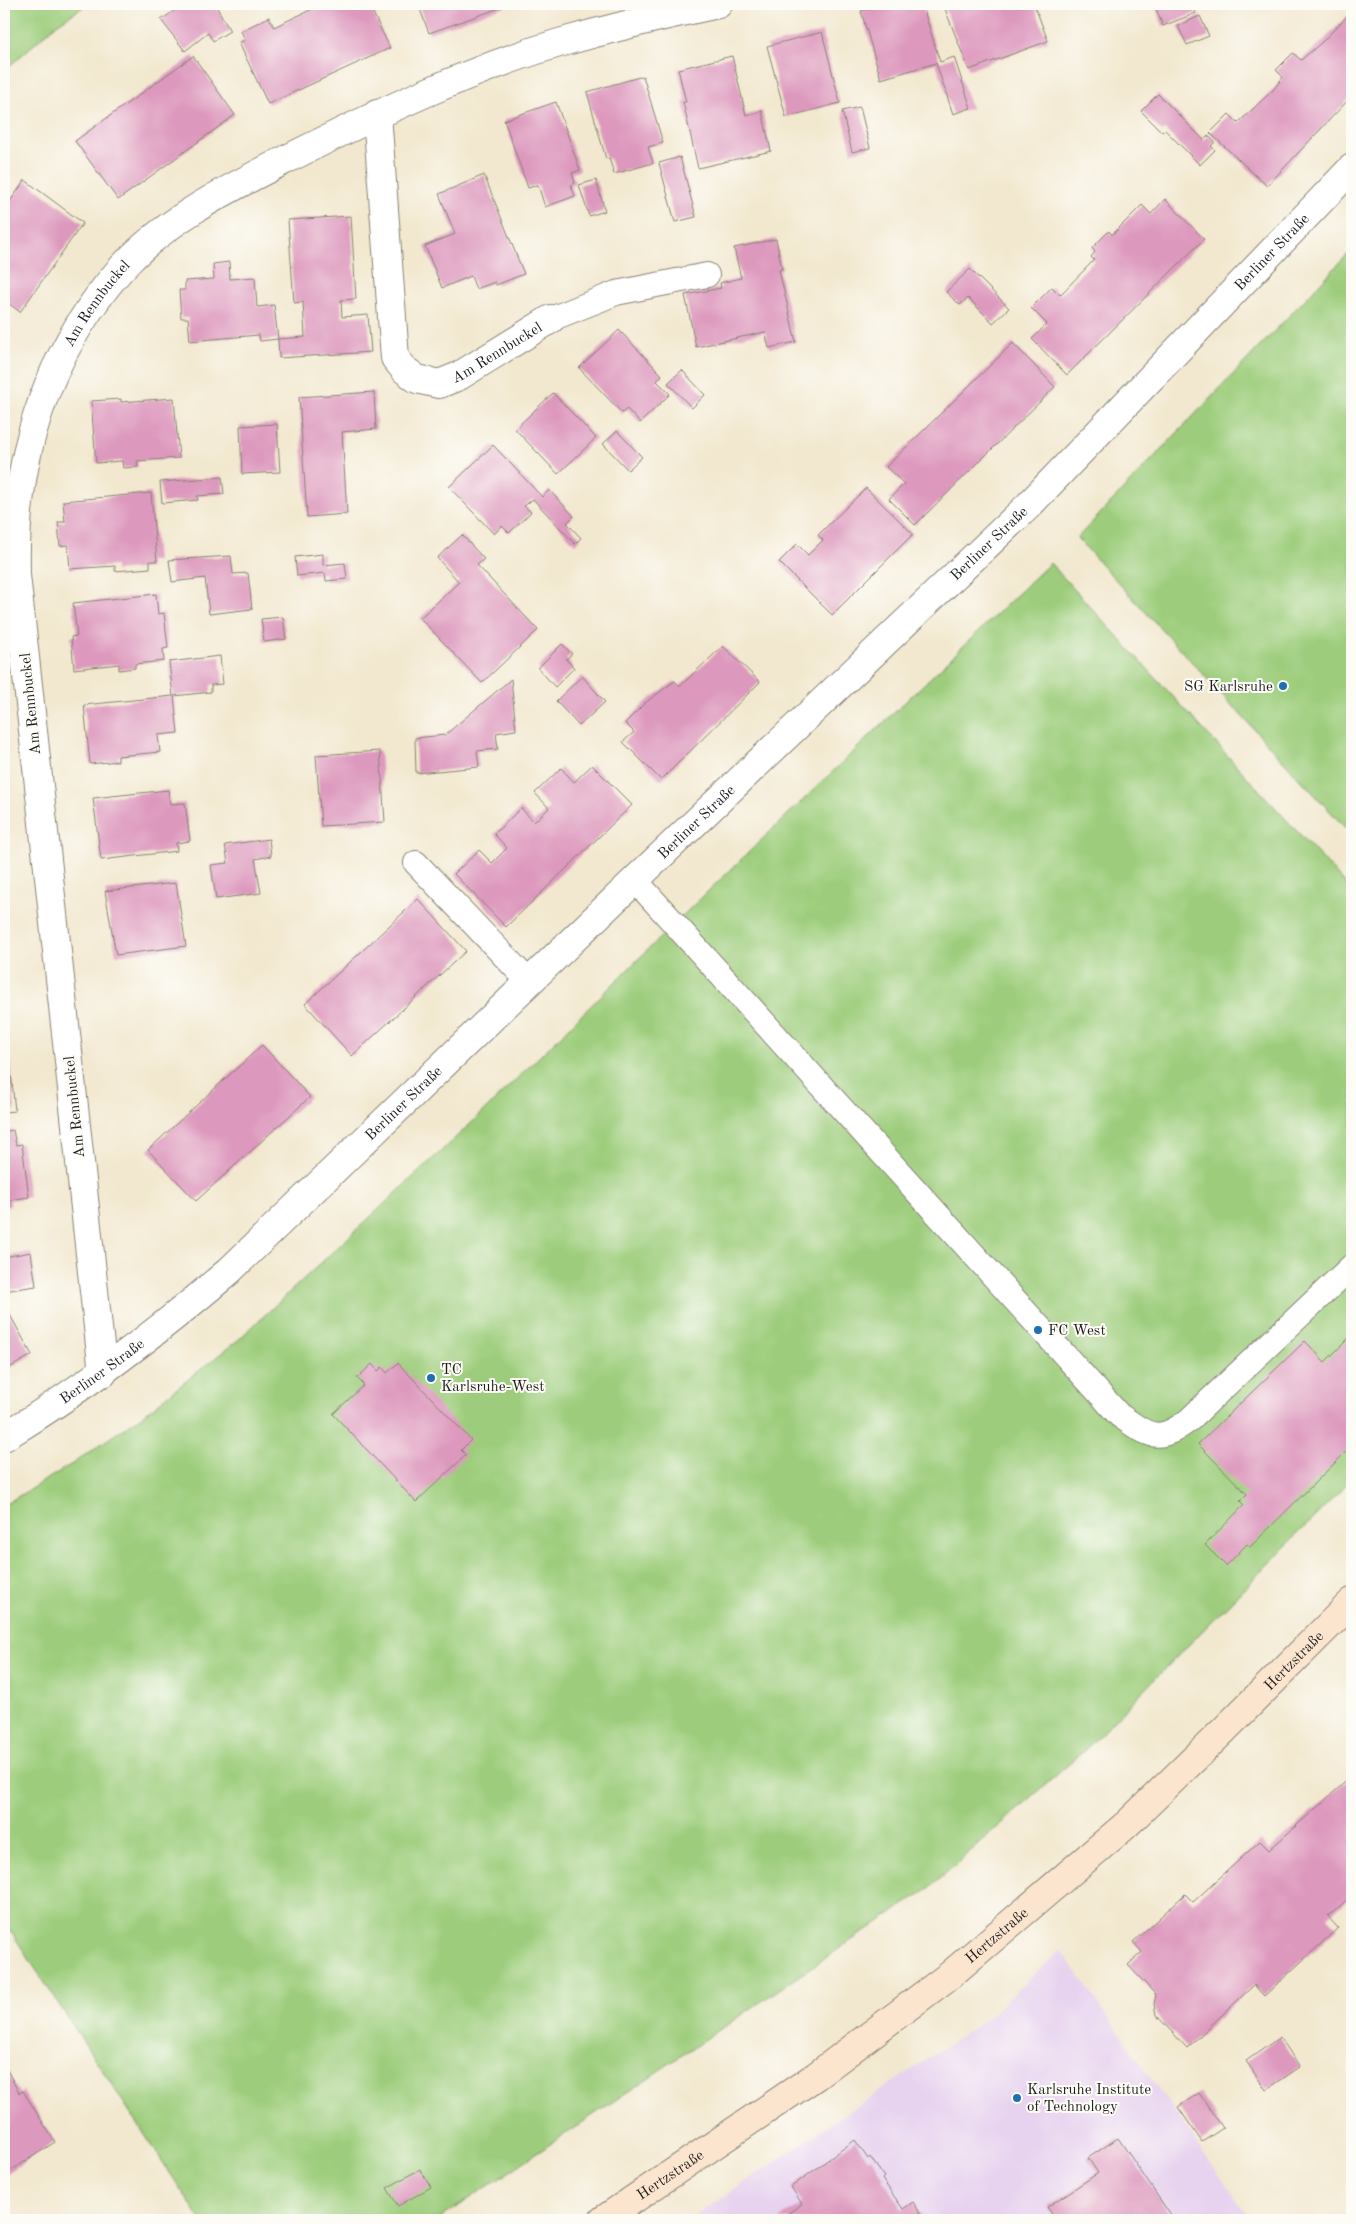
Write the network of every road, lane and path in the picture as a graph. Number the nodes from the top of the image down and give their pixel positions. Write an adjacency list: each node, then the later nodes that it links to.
1 (718, 4): 2 (street, Am Rennbuckel)
2 (377, 114): 5 (street, Am Rennbuckel); 10 (street, Am Rennbuckel)
3 (1352, 168): 7 (street, Berliner Straße)
4 (707, 275): 5 (lane)
5 (552, 319)
6 (416, 863): 8 (lane)
7 (635, 880): 8 (street, Berliner Straße); 9 (lane)
8 (530, 983): 10 (street, Berliner Straße)
9 (1352, 1266)
10 (103, 1373): 11 (street, Berliner Straße)
11 (4, 1437)
12 (1352, 1602): 13 (main road, Hertzstraße)
13 (603, 2220)

